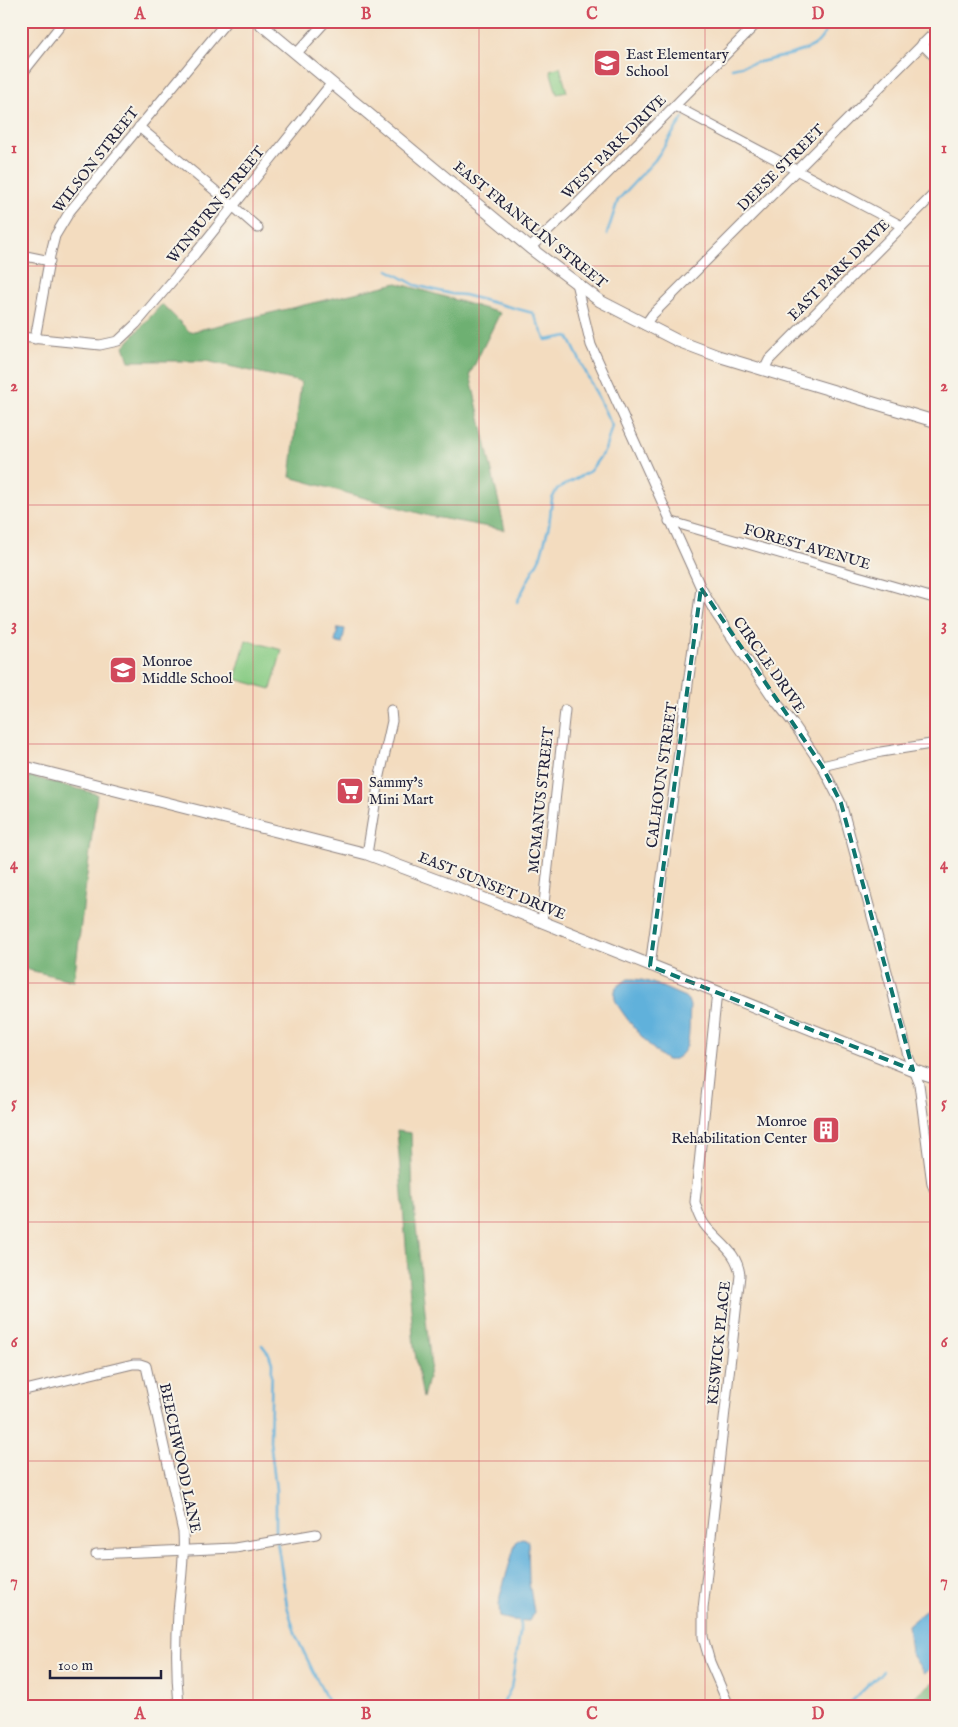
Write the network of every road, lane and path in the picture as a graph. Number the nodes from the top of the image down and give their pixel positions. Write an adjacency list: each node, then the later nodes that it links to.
1 (64, 21): 10 (street)
2 (227, 21): 13 (street, WILSON STREET)
3 (257, 21): 8 (street, EAST FRANKLIN STREET)
4 (326, 21): 8 (street)
5 (759, 21): 12 (street, WEST PARK DRIVE)
6 (937, 30): 7 (street, DEESE STREET)
7 (922, 44): 9 (street); 14 (street, DEESE STREET)
8 (296, 54): 11 (street, EAST FRANKLIN STREET)
9 (937, 59)
10 (21, 75)
11 (331, 84): 16 (street, WINBURN STREET); 19 (street, EAST FRANKLIN STREET)
12 (675, 106): 14 (street); 19 (street, WEST PARK DRIVE)
13 (139, 127): 16 (street); 21 (street, WILSON STREET)
14 (795, 171): 17 (street); 23 (street, DEESE STREET)
15 (937, 191): 17 (street, EAST PARK DRIVE)
16 (233, 206): 18 (street); 25 (street, WINBURN STREET)
17 (902, 226): 26 (street, EAST PARK DRIVE)
18 (258, 228)
19 (530, 248): 22 (street, EAST FRANKLIN STREET)
20 (21, 255): 21 (street)
21 (50, 261): 25 (street, WILSON STREET)
22 (576, 283): 23 (street, EAST FRANKLIN STREET); 28 (street, CIRCLE DRIVE)
23 (645, 325): 26 (street, EAST FRANKLIN STREET)
24 (21, 337): 25 (street)
25 (35, 339)
26 (764, 370): 27 (street, EAST FRANKLIN STREET)
27 (937, 422)
28 (669, 521): 29 (street, CIRCLE DRIVE); 30 (street, FOREST AVENUE)
29 (701, 588): 35 (street, CIRCLE DRIVE); 38 (street, CALHOUN STREET)
30 (937, 599)
31 (392, 710): 36 (street)
32 (565, 710): 37 (street, MCMANUS STREET)
33 (937, 743): 35 (street)
34 (21, 766): 36 (street, EAST SUNSET DRIVE)
35 (822, 766): 40 (street, CIRCLE DRIVE)
36 (367, 854): 37 (street, EAST SUNSET DRIVE)
37 (542, 922): 38 (street, EAST SUNSET DRIVE)
38 (650, 966): 39 (street, EAST SUNSET DRIVE)
39 (717, 992): 40 (street, EAST SUNSET DRIVE); 48 (street, KESWICK PLACE)
40 (913, 1070): 41 (street, EAST SUNSET DRIVE); 42 (street, CIRCLE DRIVE)
41 (937, 1078)
42 (937, 1196)
43 (21, 1391): 45 (street, BEECHWOOD LANE)
44 (316, 1534): 45 (street)
45 (185, 1550): 46 (street); 47 (street, BEECHWOOD LANE)
46 (96, 1554)
47 (179, 1706)
48 (729, 1706)

